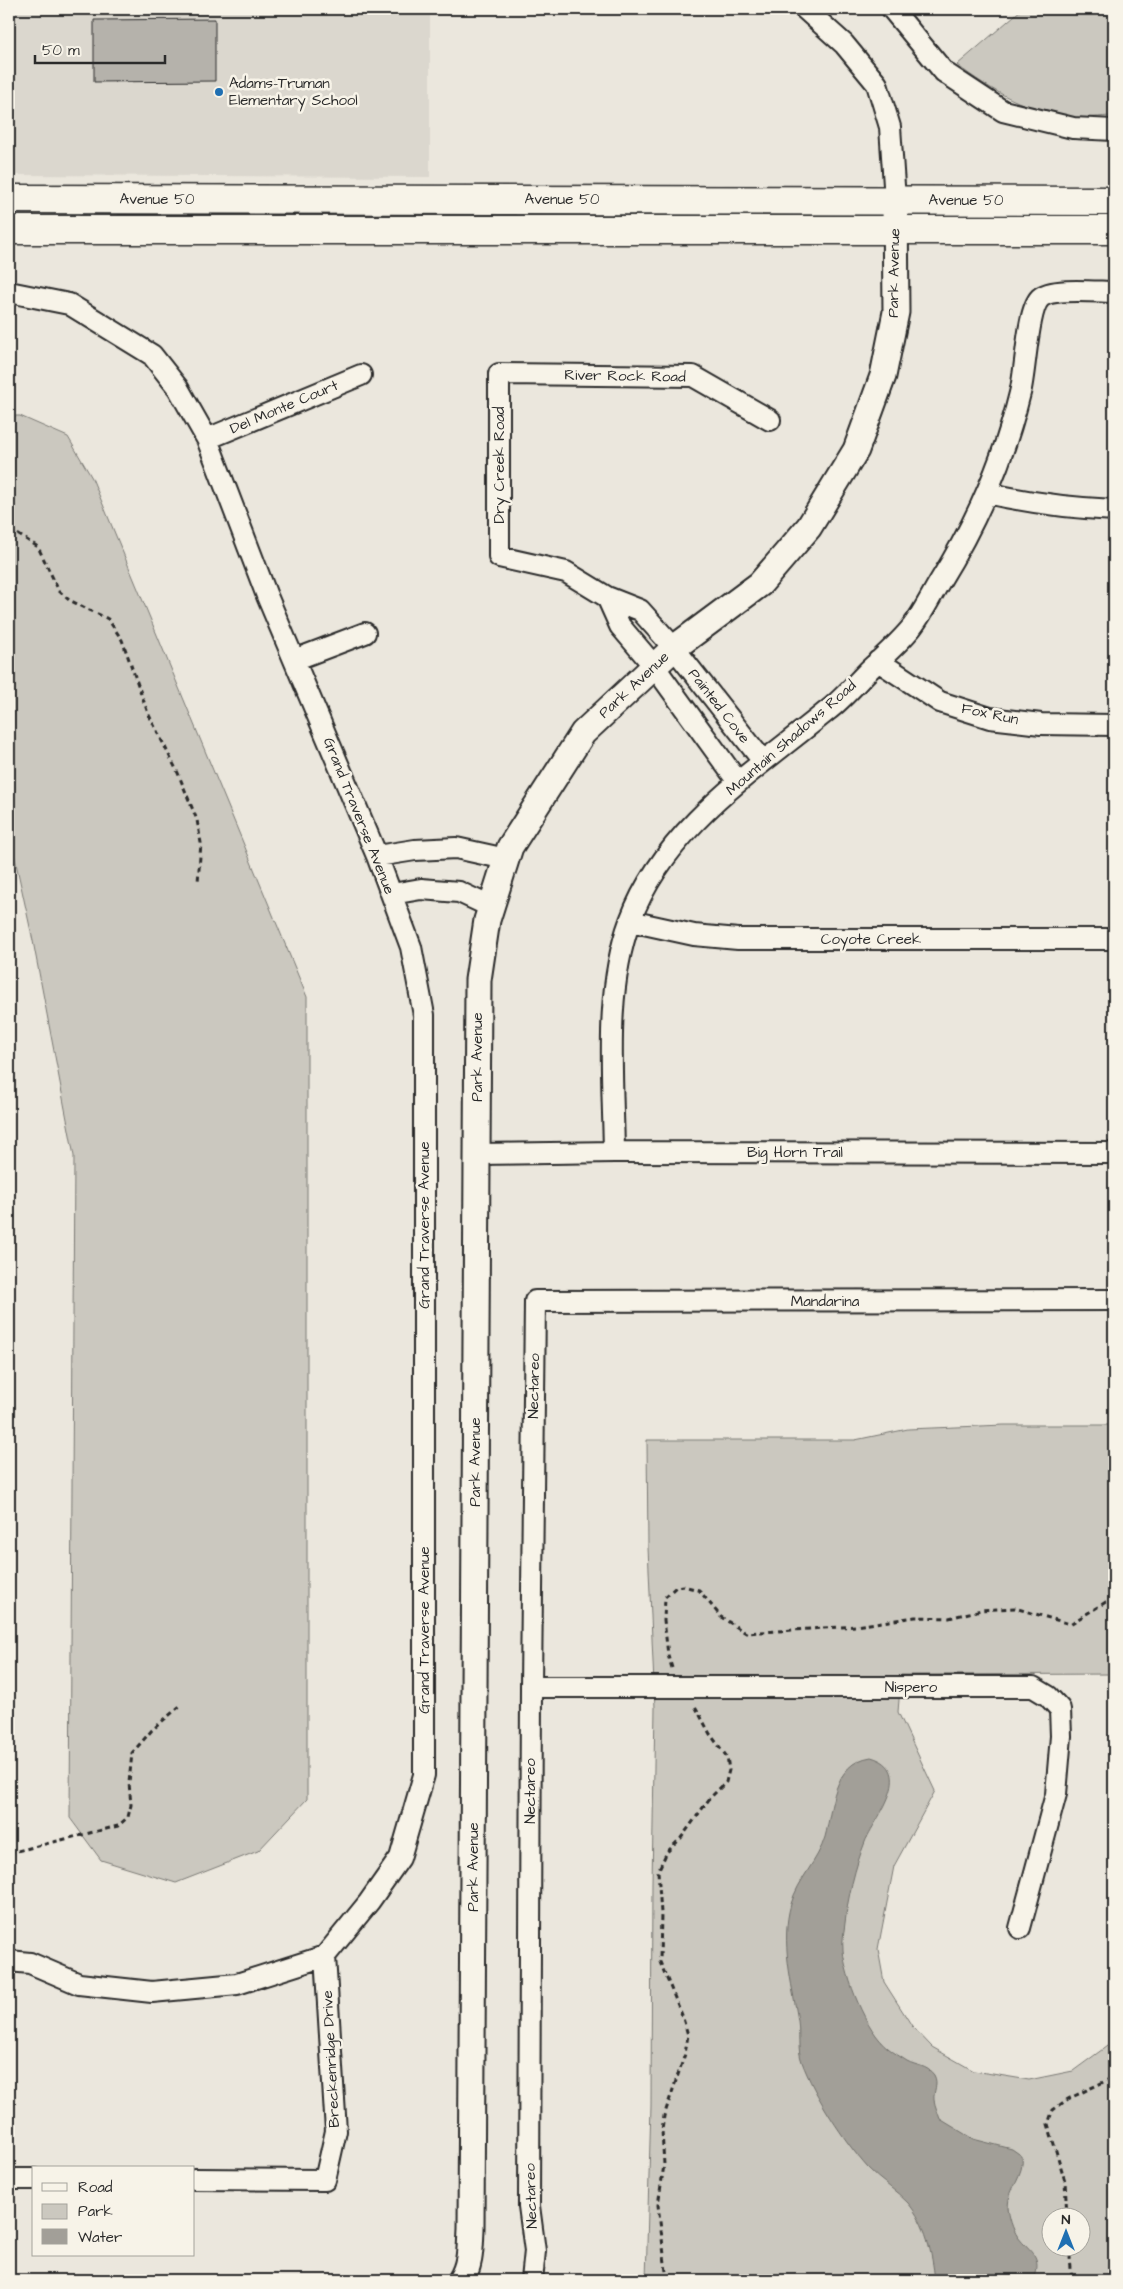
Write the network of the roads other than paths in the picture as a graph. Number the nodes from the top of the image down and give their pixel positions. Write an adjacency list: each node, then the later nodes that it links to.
1 (805, 9): 5 (street, Park Avenue)
2 (892, 9): 3 (street)
3 (1114, 130)
4 (9, 199): 5 (main road, Avenue 50)
5 (895, 200): 6 (main road, Avenue 50); 8 (street, Park Avenue)
6 (1114, 201)
7 (9, 230): 8 (main road, Avenue 50)
8 (896, 230): 9 (main road, Avenue 50); 21 (street, Park Avenue)
9 (1114, 230)
10 (9, 292): 15 (street, Grand Traverse Avenue)
11 (1114, 292): 16 (street, Mountain Shadows Road)
12 (499, 374): 14 (street, River Rock Road); 18 (street, Dry Creek Road)
13 (361, 375): 15 (street, Del Monte Court)
14 (770, 420)
15 (207, 439): 22 (street, Grand Traverse Avenue)
16 (987, 493): 17 (street); 23 (street, Mountain Shadows Road)
17 (1114, 510)
18 (499, 557): 19 (street, Painted Cove)
19 (607, 597): 21 (street, Painted Cove); 24 (street, Painted Cove)
20 (365, 633): 22 (street)
21 (674, 648): 24 (street, Park Avenue); 26 (street, Painted Cove)
22 (294, 660): 28 (street, Grand Traverse Avenue)
23 (878, 661): 25 (street, Fox Run); 26 (street, Mountain Shadows Road)
24 (654, 666): 27 (street, Painted Cove); 29 (street, Park Avenue)
25 (1114, 725)
26 (762, 760): 27 (street, Mountain Shadows Road)
27 (738, 782): 32 (street, Mountain Shadows Road)
28 (377, 856): 29 (street); 30 (street, Grand Traverse Avenue)
29 (506, 859): 31 (street, Park Avenue)
30 (392, 894): 31 (street); 41 (street, Grand Traverse Avenue)
31 (491, 907): 35 (street, Park Avenue)
32 (630, 921): 33 (street, Coyote Creek); 34 (street, Mountain Shadows Road)
33 (1114, 939)
34 (614, 1152): 35 (street, Big Horn Trail); 36 (street, Big Horn Trail)
35 (477, 1154): 46 (street, Park Avenue)
36 (1114, 1154)
37 (1114, 1300): 38 (street, Mandarina)
38 (535, 1301): 39 (street, Nectareo)
39 (531, 1687): 40 (street, Nispero); 47 (street, Nectareo)
40 (1020, 1928)
41 (325, 1956): 42 (street); 45 (street, Breckenridge Drive)
42 (9, 1961)
43 (9, 2179): 44 (street)
44 (32, 2179)
45 (195, 2179)
46 (461, 2280)
47 (532, 2280)

